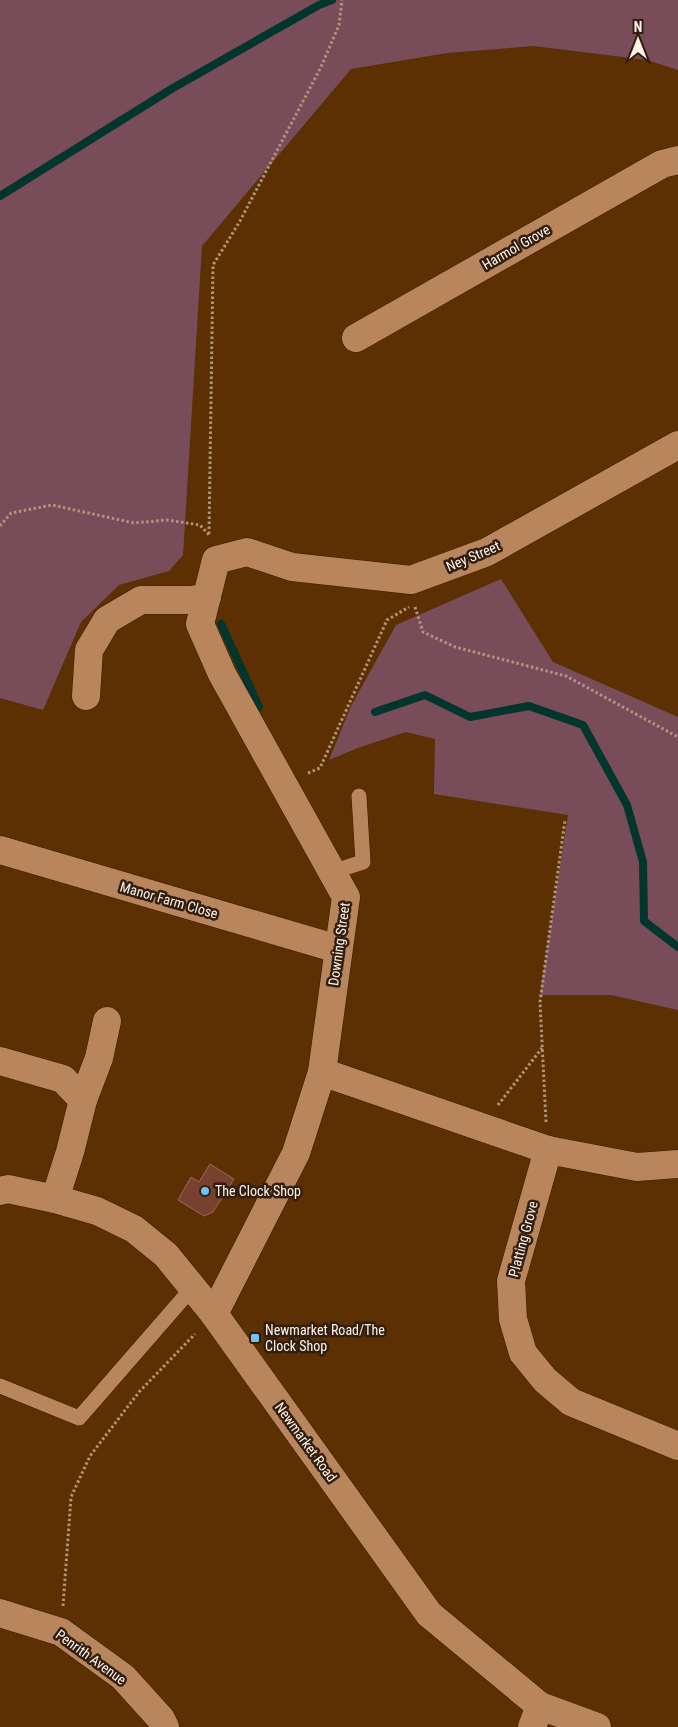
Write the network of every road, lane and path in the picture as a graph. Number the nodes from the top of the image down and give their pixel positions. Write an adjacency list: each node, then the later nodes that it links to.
1 (342, 0): 6 (path)
2 (678, 160): 3 (street, Harmol Grove)
3 (356, 338)
4 (678, 445): 7 (street, Ney Street)
5 (0, 526): 6 (path)
6 (209, 534): 7 (path)
7 (239, 554): 8 (street, Downing Street)
8 (207, 597): 9 (street); 11 (street, Downing Street)
9 (86, 696)
10 (678, 737): 11 (path)
11 (284, 785): 15 (street, Downing Street)
12 (359, 796): 15 (lane)
13 (565, 820): 18 (path)
14 (0, 850): 16 (street, Manor Farm Close)
15 (332, 872): 16 (street, Downing Street)
16 (338, 949): 20 (street, Downing Street)
17 (107, 1021): 21 (street)
18 (542, 1047): 22 (path); 23 (path)
19 (0, 1061): 21 (street)
20 (322, 1072): 22 (street); 28 (street, Downing Street)
21 (83, 1100): 26 (street)
22 (481, 1127): 23 (street)
23 (548, 1150): 24 (street); 30 (street, Platting Grove)
24 (678, 1164)
25 (0, 1191): 26 (street, Newmarket Road)
26 (55, 1199): 27 (street, Newmarket Road)
27 (193, 1288): 28 (street, Newmarket Road); 29 (lane)
28 (214, 1314): 32 (path); 33 (street, Newmarket Road)
29 (0, 1386)
30 (678, 1446)
31 (0, 1613): 32 (street, Penrith Avenue)
32 (61, 1632): 34 (street, Penrith Avenue)
33 (536, 1716): 35 (street, Newmarket Road)
34 (165, 1727)
35 (597, 1727)

